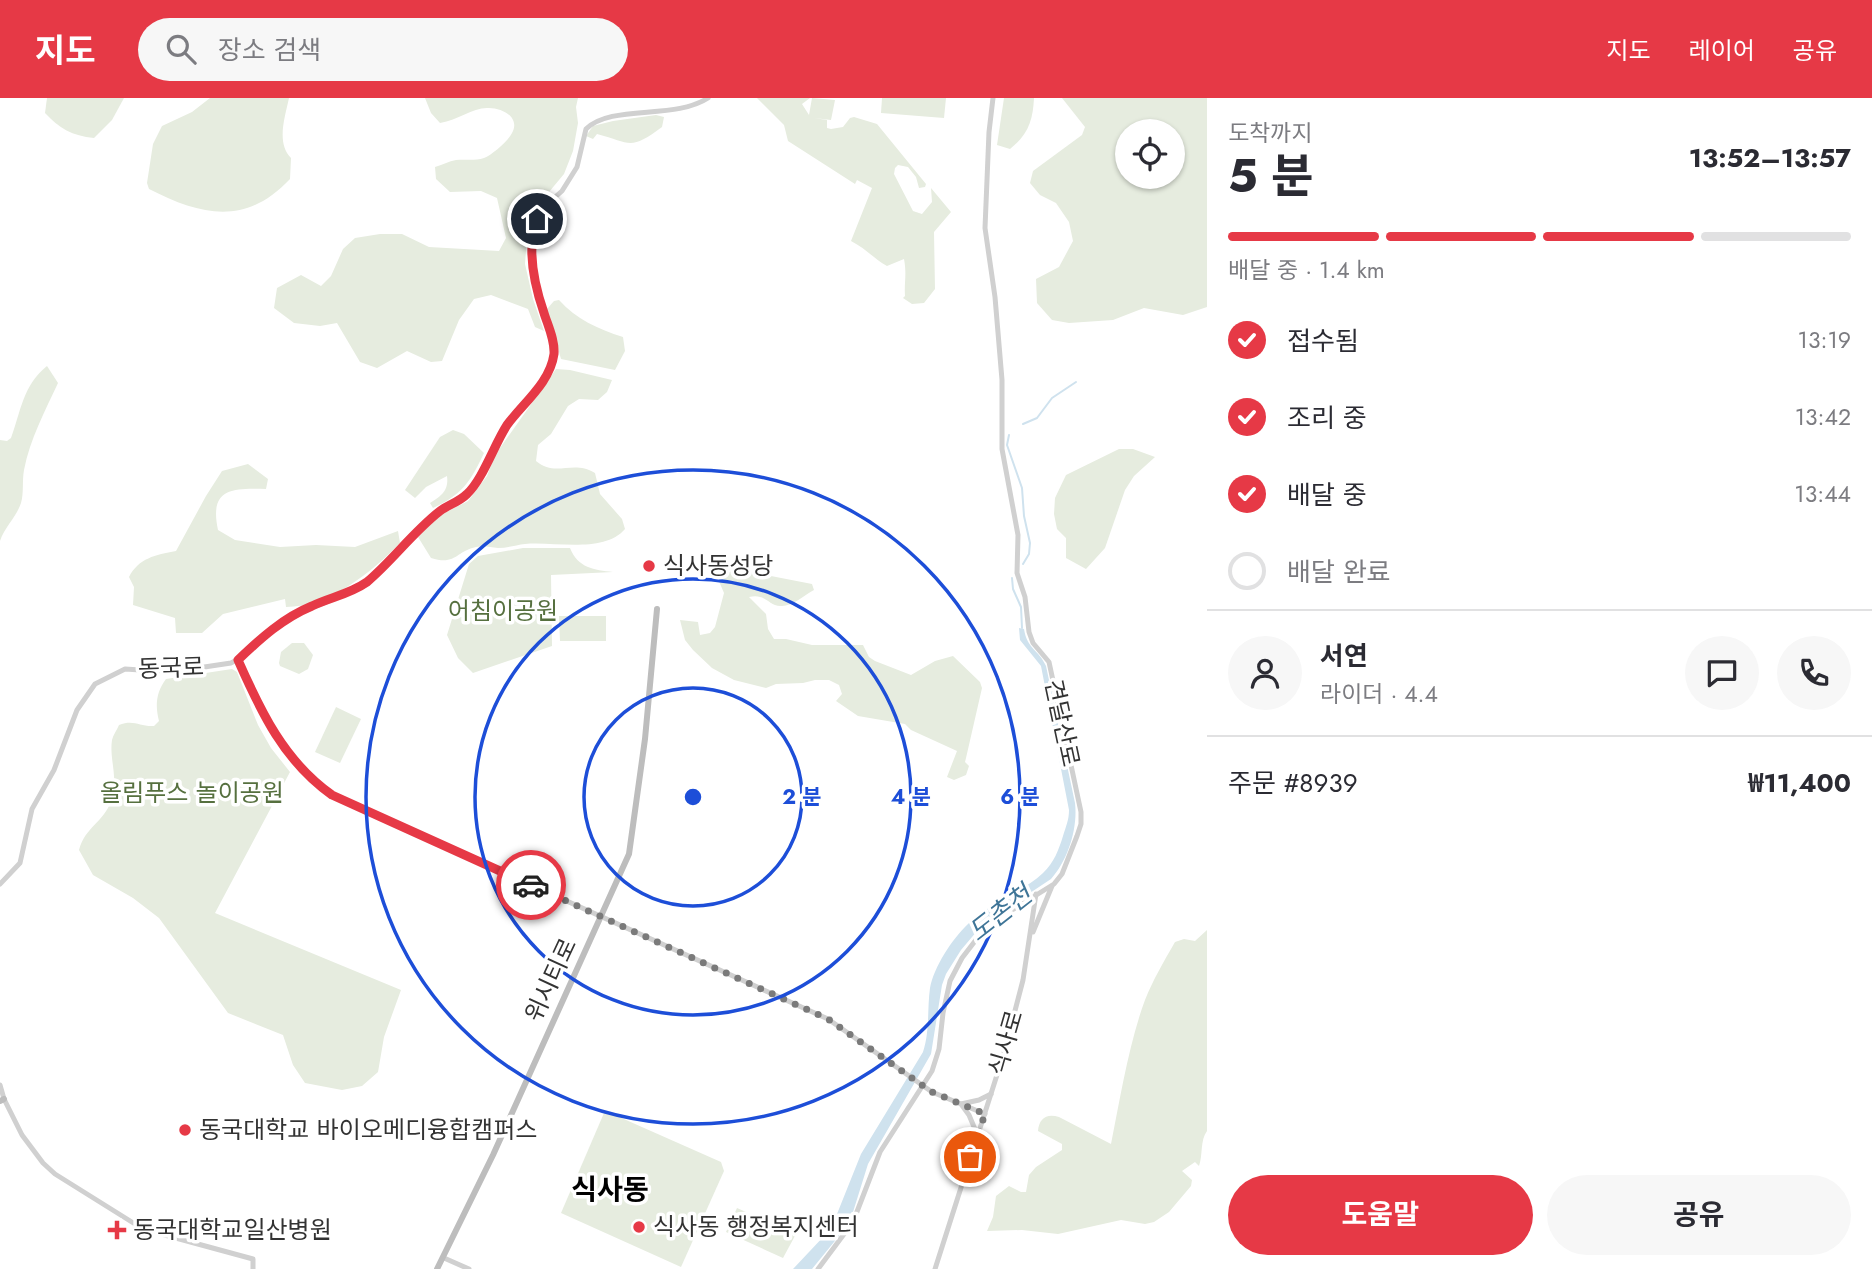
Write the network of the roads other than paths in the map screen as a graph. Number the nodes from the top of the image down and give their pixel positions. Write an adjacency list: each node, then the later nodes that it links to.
1 (708, 98): 4 (street, 동국로)
2 (993, 98): 6 (street, 견달산로)
3 (657, 609): 8 (main road, 위시티로)
4 (238, 660): 5 (street, 동국로); 8 (street)
5 (0, 884)
6 (1054, 884): 7 (street); 9 (street, 견달산로)
7 (1037, 894): 9 (street, 식사로); 10 (street)
8 (601, 916): 10 (street); 17 (main road, 위시티로)
9 (1031, 934): 12 (street, 식사로)
10 (921, 1083): 14 (street); 21 (street)
11 (0, 1085): 13 (street)
12 (991, 1094): 14 (street); 15 (street, 식사로)
13 (2, 1100): 18 (street)
14 (961, 1104): 15 (street); 16 (street)
15 (985, 1114): 16 (street, 식사로)
16 (977, 1134): 22 (street, 식사로)
17 (444, 1258): 19 (main road, 위시티로); 20 (street)
18 (253, 1269)
19 (437, 1269)
20 (469, 1269)
21 (818, 1269)
22 (935, 1269)

